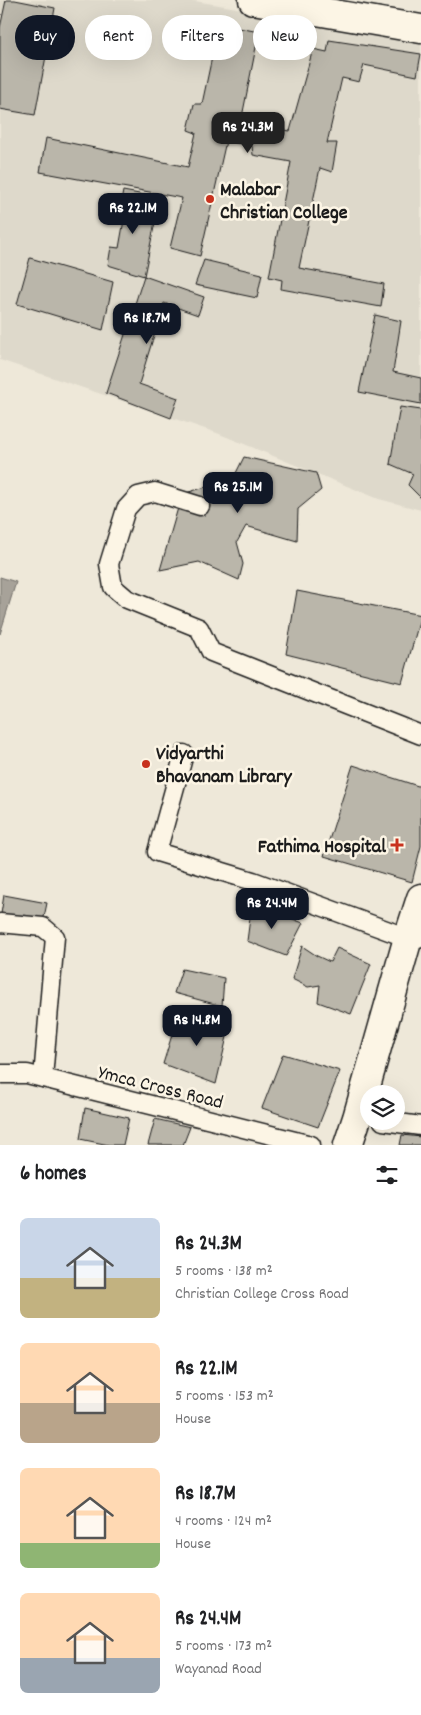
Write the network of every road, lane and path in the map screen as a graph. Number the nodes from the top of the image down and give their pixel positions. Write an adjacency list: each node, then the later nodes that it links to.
1 (253, 0): 2 (main road)
2 (413, 24)
3 (200, 506): 4 (street)
4 (421, 735)
5 (184, 754): 8 (street)
6 (421, 898): 8 (main road)
7 (0, 923): 10 (street)
8 (414, 939): 11 (main road)
9 (0, 1074): 10 (street, Ymca Cross Road)
10 (44, 1078): 15 (street, Ymca Cross Road)
11 (379, 1085)
12 (405, 1124): 13 (street)
13 (421, 1126)
14 (361, 1130): 16 (main road)
15 (312, 1145)
16 (348, 1145)

